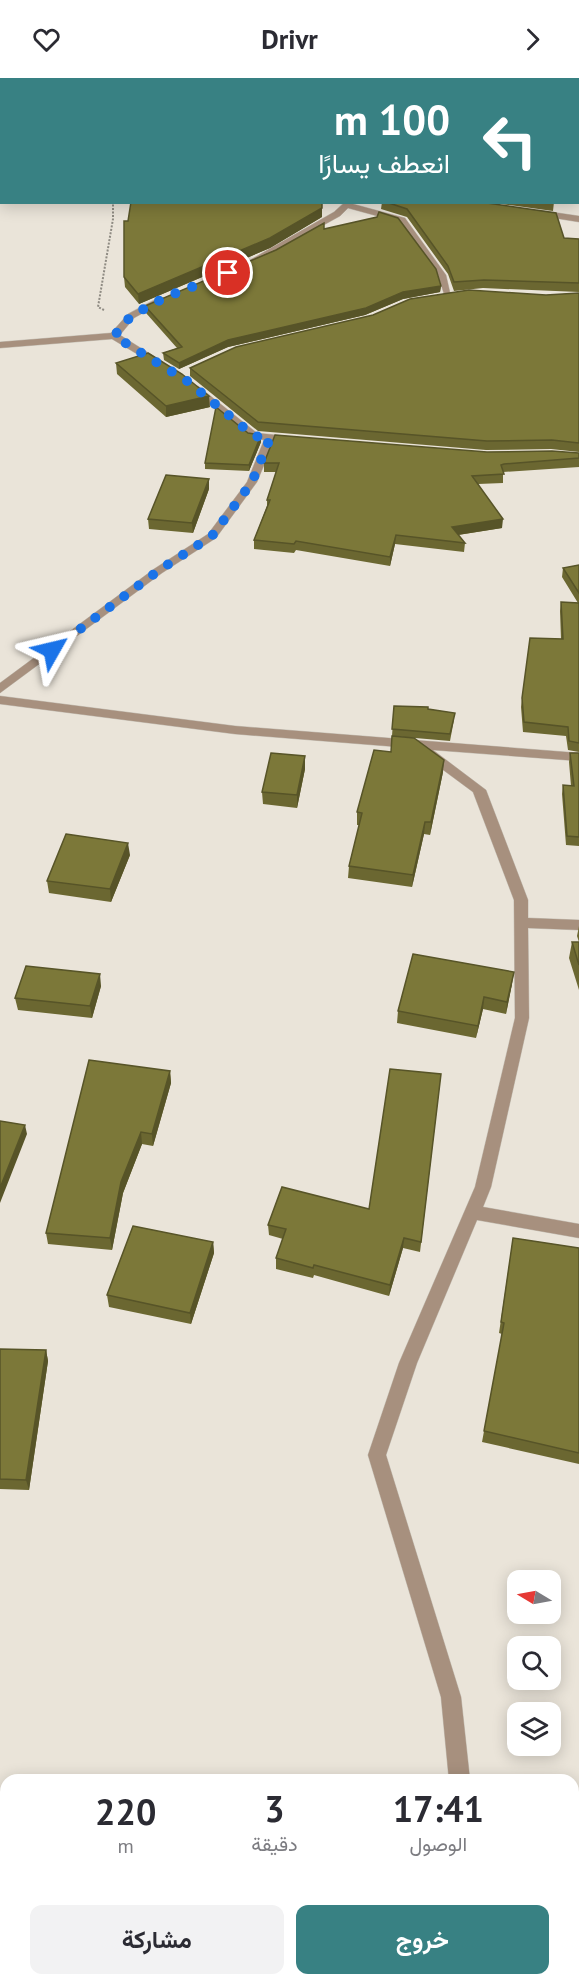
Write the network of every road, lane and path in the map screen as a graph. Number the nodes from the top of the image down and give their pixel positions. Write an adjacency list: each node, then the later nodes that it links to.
1 (113, 204): 8 (path)
2 (349, 204): 5 (street); 7 (street)
3 (526, 212): 4 (street)
4 (579, 219)
5 (248, 263)
6 (177, 293): 8 (street)
7 (448, 295)
8 (126, 322): 9 (street)
9 (114, 336): 10 (street); 11 (street)
10 (0, 345)
11 (170, 370)
12 (187, 381): 13 (street)
13 (270, 438): 14 (street); 15 (street)
14 (309, 441)
15 (0, 688)
16 (0, 700): 17 (street)
17 (418, 744): 18 (street); 19 (street)
18 (579, 757)
19 (521, 923): 20 (street); 21 (street)
20 (579, 925)
21 (472, 1212): 22 (street); 23 (street)
22 (579, 1231)
23 (459, 1774)

